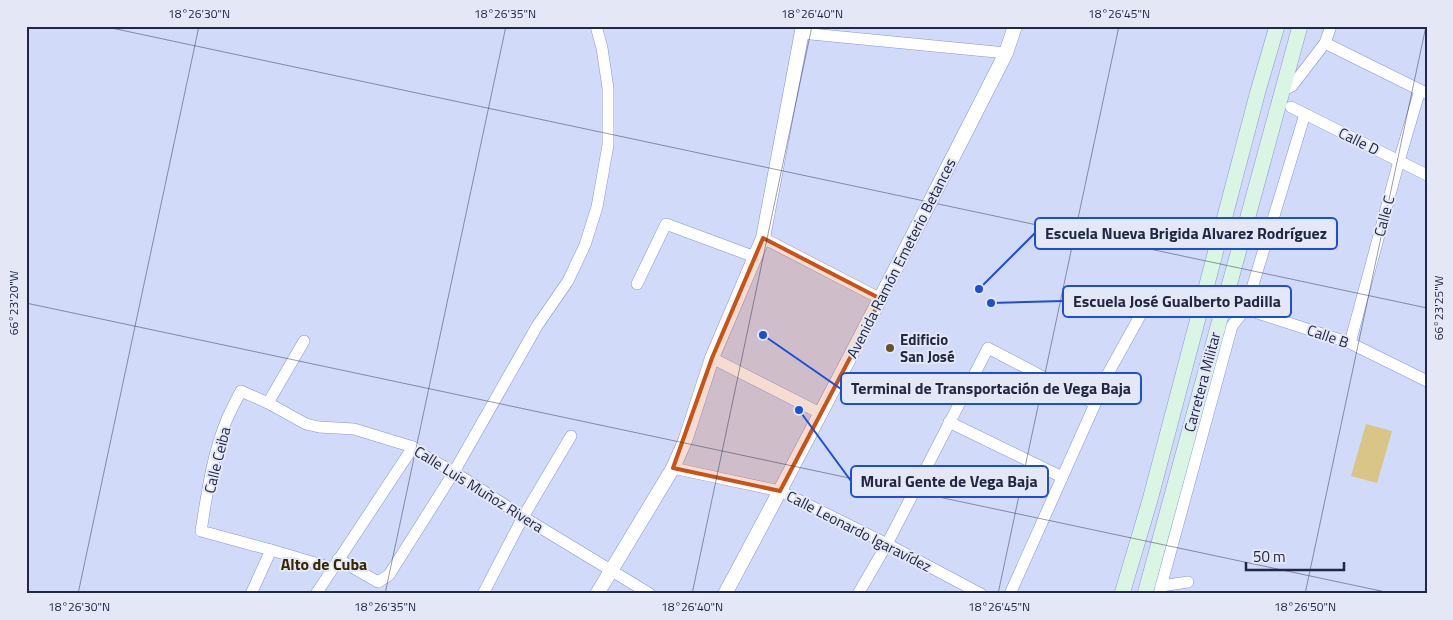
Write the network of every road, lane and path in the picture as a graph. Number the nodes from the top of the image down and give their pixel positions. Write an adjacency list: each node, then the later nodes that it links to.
1 (596, 26): 34 (street)
2 (1015, 26): 8 (street, Avenida Ramón Emeterio Betances)
3 (1277, 26): 53 (main road, Carretera Militar)
4 (1300, 26): 9 (main road, Carretera Militar)
5 (1331, 26): 7 (street)
6 (802, 30): 8 (street); 15 (street)
7 (1325, 43): 9 (street); 10 (street)
8 (1006, 53): 19 (street, Avenida Ramón Emeterio Betances)
9 (1281, 91): 20 (main road, Carretera Militar)
10 (1424, 92): 13 (street, Calle C)
11 (1291, 107): 12 (street, Calle D)
12 (1305, 114): 13 (street, Calle D); 21 (street)
13 (1399, 161): 14 (street, Calle D); 23 (street, Calle C)
14 (1427, 175)
15 (763, 238): 16 (street); 19 (street)
16 (755, 257): 17 (street); 24 (street)
17 (637, 284)
18 (1152, 296): 28 (street)
19 (881, 299): 29 (street, Avenida Ramón Emeterio Betances)
20 (1224, 302): 21 (street, Calle B); 54 (main road, Carretera Militar)
21 (1246, 308): 23 (street, Calle B); 43 (street)
22 (304, 341): 27 (street)
23 (1350, 343): 25 (street, Calle B)
24 (712, 358): 29 (street); 33 (street)
25 (1427, 380)
26 (241, 391): 27 (street, Calle Luis Muñoz Rivera); 39 (street, Calle Ceiba)
27 (268, 403): 32 (street, Calle Luis Muñoz Rivera)
28 (1095, 404): 30 (street); 35 (street)
29 (820, 413): 36 (street, Avenida Ramón Emeterio Betances)
30 (949, 422): 35 (street); 38 (street)
31 (570, 436): 37 (street)
32 (413, 447): 34 (street, Calle Luis Muñoz Rivera); 40 (street)
33 (673, 468): 36 (street, Calle Leonardo Igaravídez); 41 (street)
34 (454, 472): 37 (street, Calle Luis Muñoz Rivera); 40 (street)
35 (1062, 477): 52 (street)
36 (780, 491): 38 (street, Calle Leonardo Igaravídez); 49 (street, Avenida Ramón Emeterio Betances)
37 (523, 517): 41 (street, Calle Luis Muñoz Rivera); 46 (street)
38 (887, 544): 50 (street); 51 (street, Calle Leonardo Igaravídez)
39 (271, 550): 40 (street); 44 (street)
40 (335, 563): 45 (street)
41 (611, 570): 47 (street); 48 (street, Calle Luis Muñoz Rivera)
42 (1188, 582): 43 (street)
43 (1160, 590)
44 (251, 594)
45 (316, 594)
46 (483, 594)
47 (596, 594)
48 (650, 594)
49 (725, 594)
50 (858, 594)
51 (981, 594)
52 (1010, 594)
53 (1122, 594)
54 (1145, 594)

